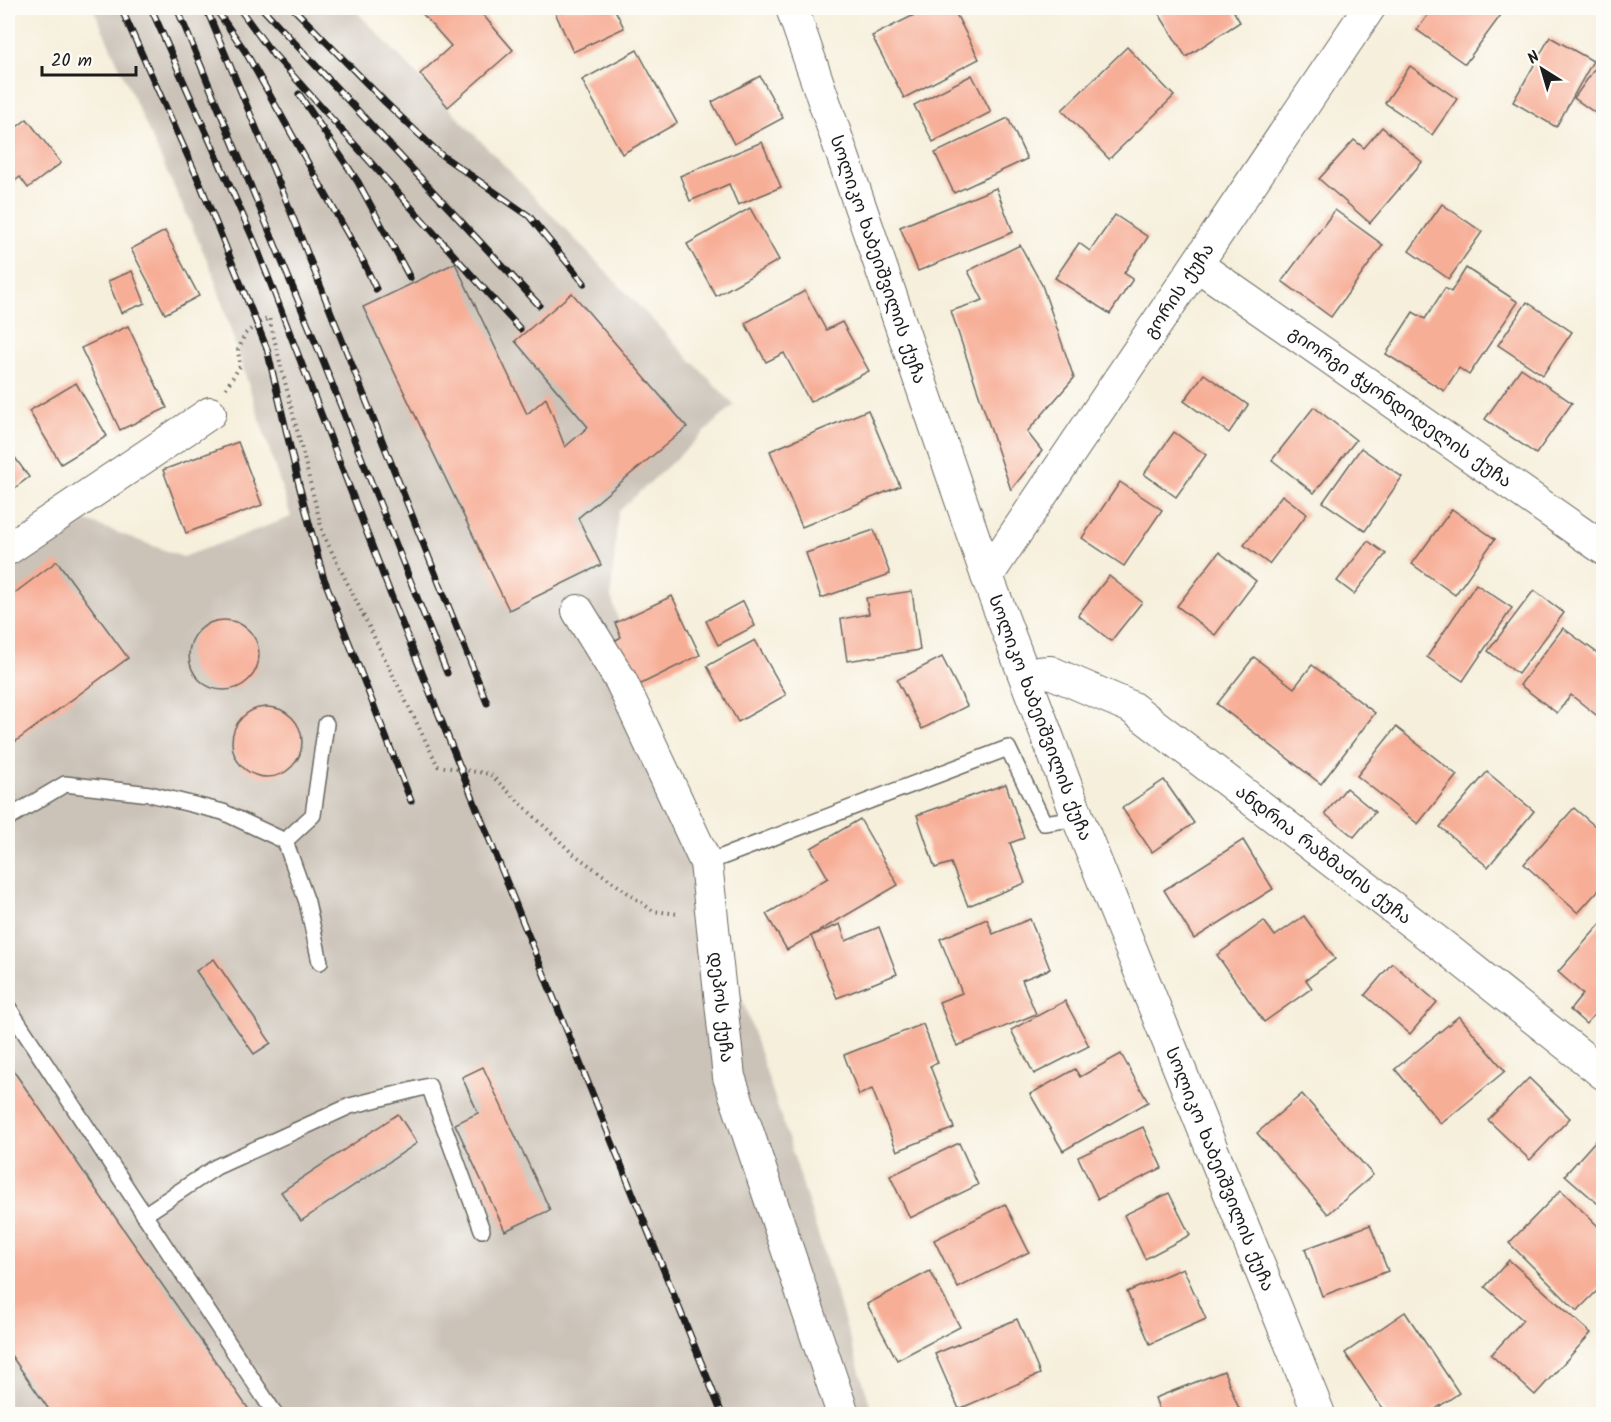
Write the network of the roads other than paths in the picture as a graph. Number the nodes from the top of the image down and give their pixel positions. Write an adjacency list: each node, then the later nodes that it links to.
1 (792, 8): 7 (street, სოლიკო ხაბეიშვილის ქუჩა)
2 (1354, 14): 3 (street, გორის ქუჩა)
3 (1197, 265): 6 (street, გიორგი ჭყონდიდელის ქუჩა); 7 (street, გორის ქუჩა)
4 (210, 414): 5 (street)
5 (8, 549)
6 (1604, 549)
7 (987, 576): 9 (street, სოლიკო ხაბეიშვილის ქუჩა)
8 (578, 610): 14 (street, დეპოს ქუჩა)
9 (1025, 675): 12 (street, სოლიკო ხაბეიშვილის ქუჩა); 17 (street, ანდრია რაზმაძის ქუჩა)
10 (326, 724): 13 (lane)
11 (8, 818): 13 (lane)
12 (1078, 818): 14 (lane); 22 (street, სოლიკო ხაბეიშვილის ქუჩა)
13 (285, 841): 15 (lane)
14 (706, 863): 21 (street, დეპოს ქუჩა)
15 (320, 962)
16 (8, 1007): 18 (lane)
17 (1604, 1074)
18 (144, 1215): 19 (lane); 20 (lane)
19 (482, 1230)
20 (275, 1414)
21 (843, 1414)
22 (1319, 1414)

